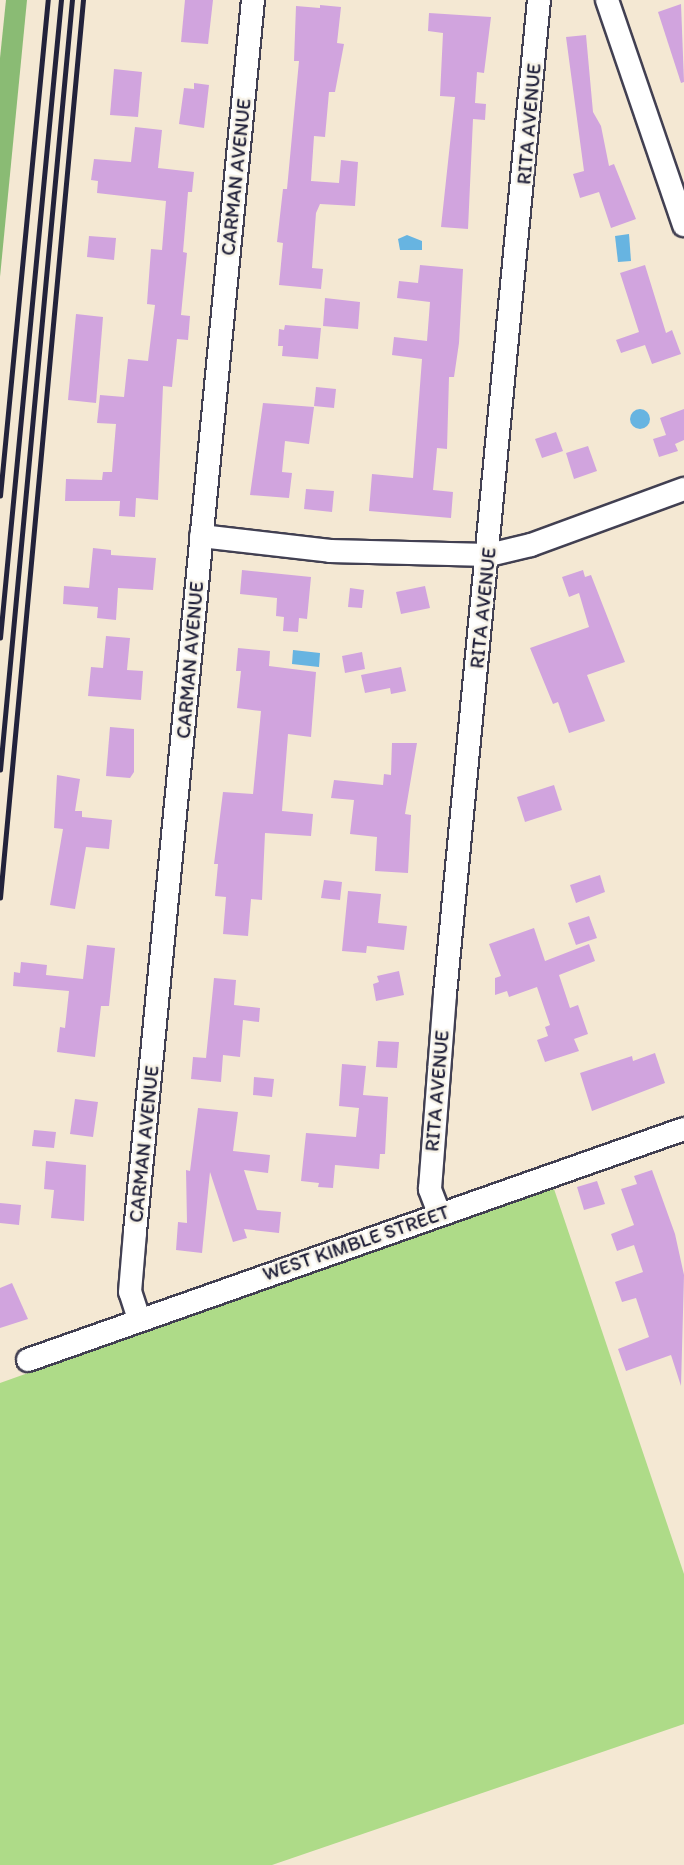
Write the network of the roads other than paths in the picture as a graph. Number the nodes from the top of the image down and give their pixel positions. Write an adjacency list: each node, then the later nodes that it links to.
1 (253, 0): 6 (street, CARMAN AVENUE)
2 (539, 0): 7 (street, RITA AVENUE)
3 (607, 0): 4 (street)
4 (684, 225)
5 (684, 489): 7 (street)
6 (201, 536): 7 (street); 10 (street, CARMAN AVENUE)
7 (489, 555): 9 (street, RITA AVENUE)
8 (684, 1129): 9 (street, WEST KIMBLE STREET)
9 (439, 1214): 10 (street, WEST KIMBLE STREET)
10 (139, 1319): 11 (street, WEST KIMBLE STREET)
11 (28, 1360)

